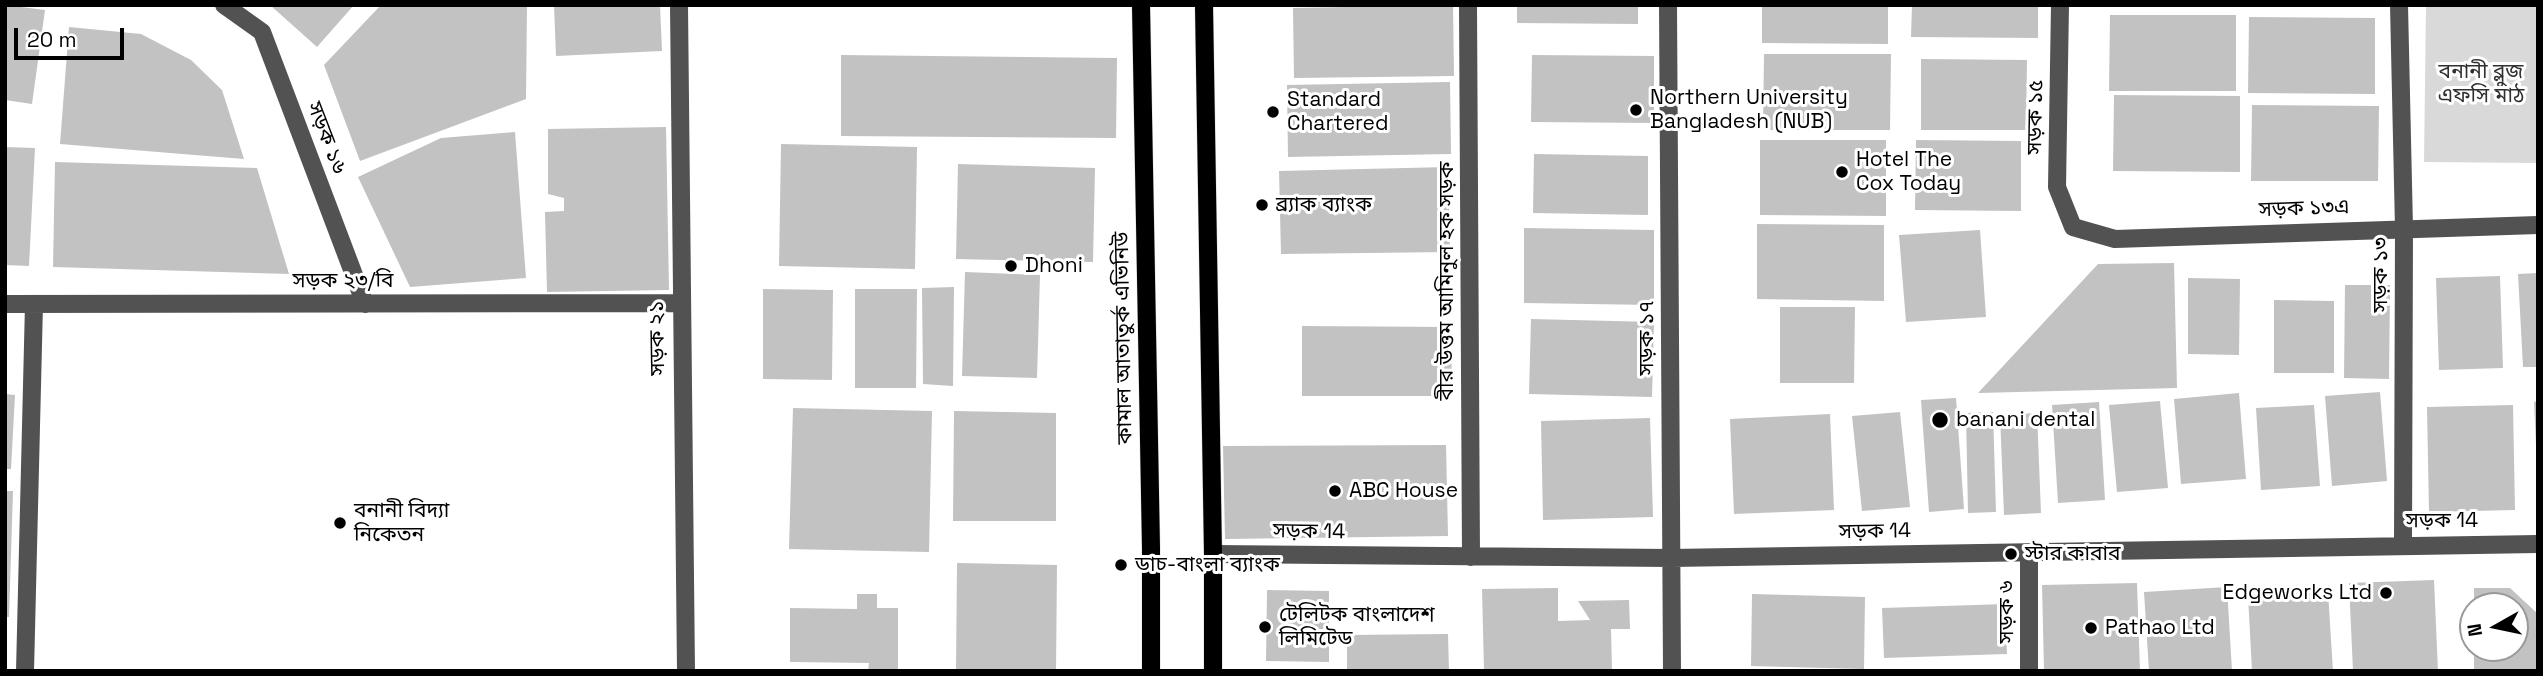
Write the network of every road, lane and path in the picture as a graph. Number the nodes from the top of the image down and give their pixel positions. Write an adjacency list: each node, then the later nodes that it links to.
1 (224, 5): 12 (street, সড়ক ১৬)
2 (679, 5): 13 (street, সড়ক ২১)
3 (1141, 5): 24 (main road, কামাল আতাতুর্ক এভিনিউ)
4 (1203, 5): 19 (main road)
5 (1468, 5): 20 (street, বীর উত্তম আমিনুল হক সড়ক)
6 (1668, 5): 21 (street, সড়ক ১৭)
7 (2060, 5): 10 (street, সড়ক ১৫)
8 (2399, 5): 11 (street, সড়ক ১৩)
9 (2538, 225): 11 (street, সড়ক ১৩এ)
10 (2073, 227): 11 (street, সড়ক ১৩এ)
11 (2404, 228): 16 (street, সড়ক ১৩)
12 (365, 303): 13 (street, সড়ক ২৩/বি); 15 (street, সড়ক ২৩/বি)
13 (681, 303): 23 (street, সড়ক ২১)
14 (5, 304): 15 (street, সড়ক ২৩/বি)
15 (34, 304): 22 (street)
16 (2403, 544): 17 (street, সড়ক 14); 18 (street, সড়ক 14)
17 (2538, 544)
18 (2029, 553): 21 (street, সড়ক 14); 27 (street, সড়ক ৬)
19 (1213, 554): 20 (street, সড়ক 14); 25 (main road)
20 (1471, 557): 21 (street, সড়ক 14)
21 (1671, 558): 26 (street, সড়ক ১৭)
22 (25, 671)
23 (687, 671)
24 (1151, 671)
25 (1213, 671)
26 (1672, 671)
27 (2029, 671)

